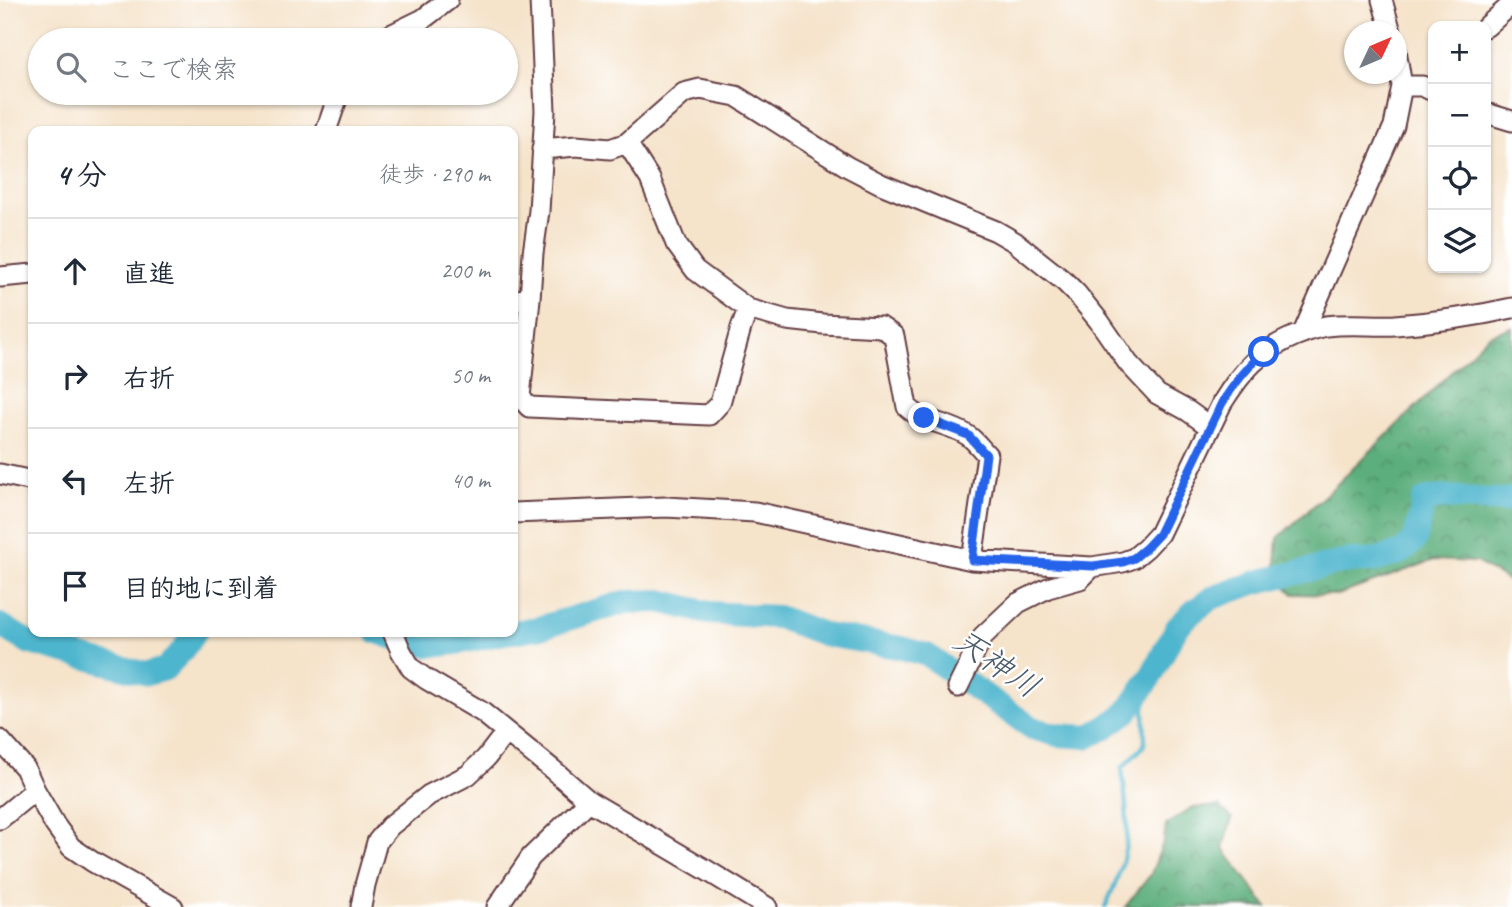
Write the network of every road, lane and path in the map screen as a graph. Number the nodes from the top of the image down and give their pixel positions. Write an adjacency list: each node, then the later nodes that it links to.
1 (448, 0): 7 (street)
2 (540, 0): 15 (street)
3 (1382, 0): 5 (street)
4 (1512, 4): 6 (street)
5 (1388, 21)
6 (1491, 23)
7 (405, 28)
8 (1428, 84): 9 (street)
9 (1402, 86): 21 (street)
10 (335, 105): 13 (street)
11 (1491, 115): 12 (street)
12 (1512, 121)
13 (328, 126)
14 (627, 143): 15 (street); 20 (street); 22 (street)
15 (542, 149): 18 (street)
16 (28, 274): 17 (street)
17 (0, 277)
18 (522, 299): 20 (street)
19 (1512, 308): 21 (street)
20 (748, 309): 26 (street)
21 (1303, 333): 22 (street)
22 (1210, 427): 27 (street)
23 (0, 474): 24 (street)
24 (28, 480)
25 (518, 513): 26 (street)
26 (972, 560): 27 (street)
27 (1093, 566): 29 (street)
28 (396, 639): 30 (street)
29 (962, 678)
30 (506, 732): 33 (street); 36 (street)
31 (0, 740): 32 (street)
32 (35, 790): 34 (street); 35 (street)
33 (589, 801): 37 (street); 38 (street)
34 (0, 819)
35 (173, 907)
36 (361, 907)
37 (497, 907)
38 (767, 907)

